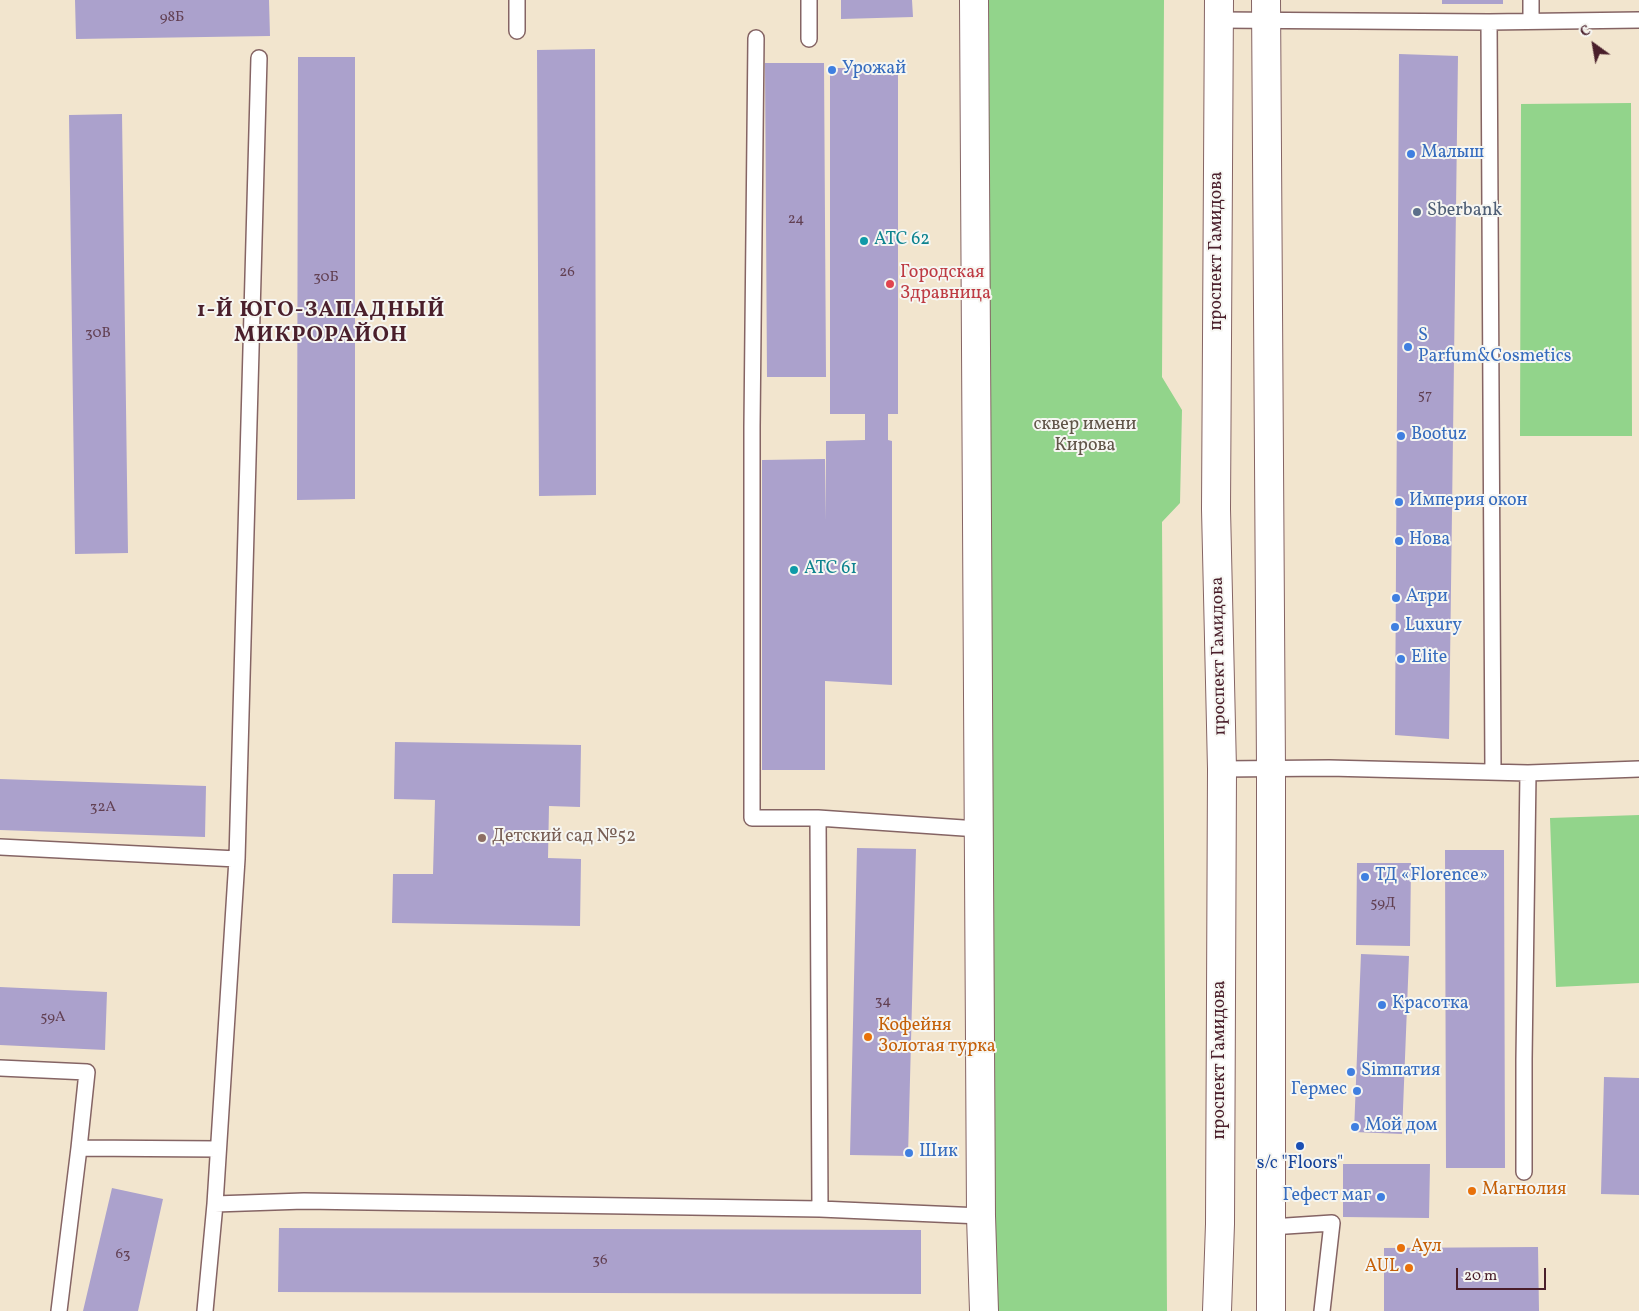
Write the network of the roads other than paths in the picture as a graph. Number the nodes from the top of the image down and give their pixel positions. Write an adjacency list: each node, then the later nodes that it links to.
1 (517, 0): 10 (lane)
2 (809, 0): 12 (lane)
3 (974, 0): 20 (main road)
4 (1531, 0): 8 (lane)
5 (1219, 10): 6 (lane); 14 (main road, проспект Гамидова)
6 (1266, 10): 9 (lane); 16 (main road)
7 (1639, 20): 8 (lane)
8 (1531, 21): 9 (lane)
9 (1489, 22): 17 (lane)
10 (517, 32)
11 (756, 38): 19 (lane)
12 (809, 39)
13 (259, 58): 22 (lane)
14 (1222, 768): 16 (lane); 34 (main road, проспект Гамидова)
15 (1639, 768): 18 (lane)
16 (1271, 769): 17 (lane); 30 (main road)
17 (1493, 772): 18 (lane)
18 (1528, 773): 26 (lane)
19 (818, 818): 20 (lane); 28 (lane)
20 (978, 829): 29 (main road)
21 (0, 847): 22 (lane)
22 (237, 859): 25 (lane)
23 (0, 1068): 24 (lane)
24 (79, 1148): 25 (lane); 31 (lane)
25 (218, 1149): 27 (lane)
26 (1524, 1172)
27 (215, 1204): 28 (lane); 32 (lane)
28 (820, 1209): 29 (lane)
29 (980, 1216): 33 (main road)
30 (1271, 1227): 35 (main road); 36 (lane)
31 (59, 1311)
32 (205, 1311)
33 (984, 1311)
34 (1217, 1311)
35 (1271, 1311)
36 (1322, 1311)

